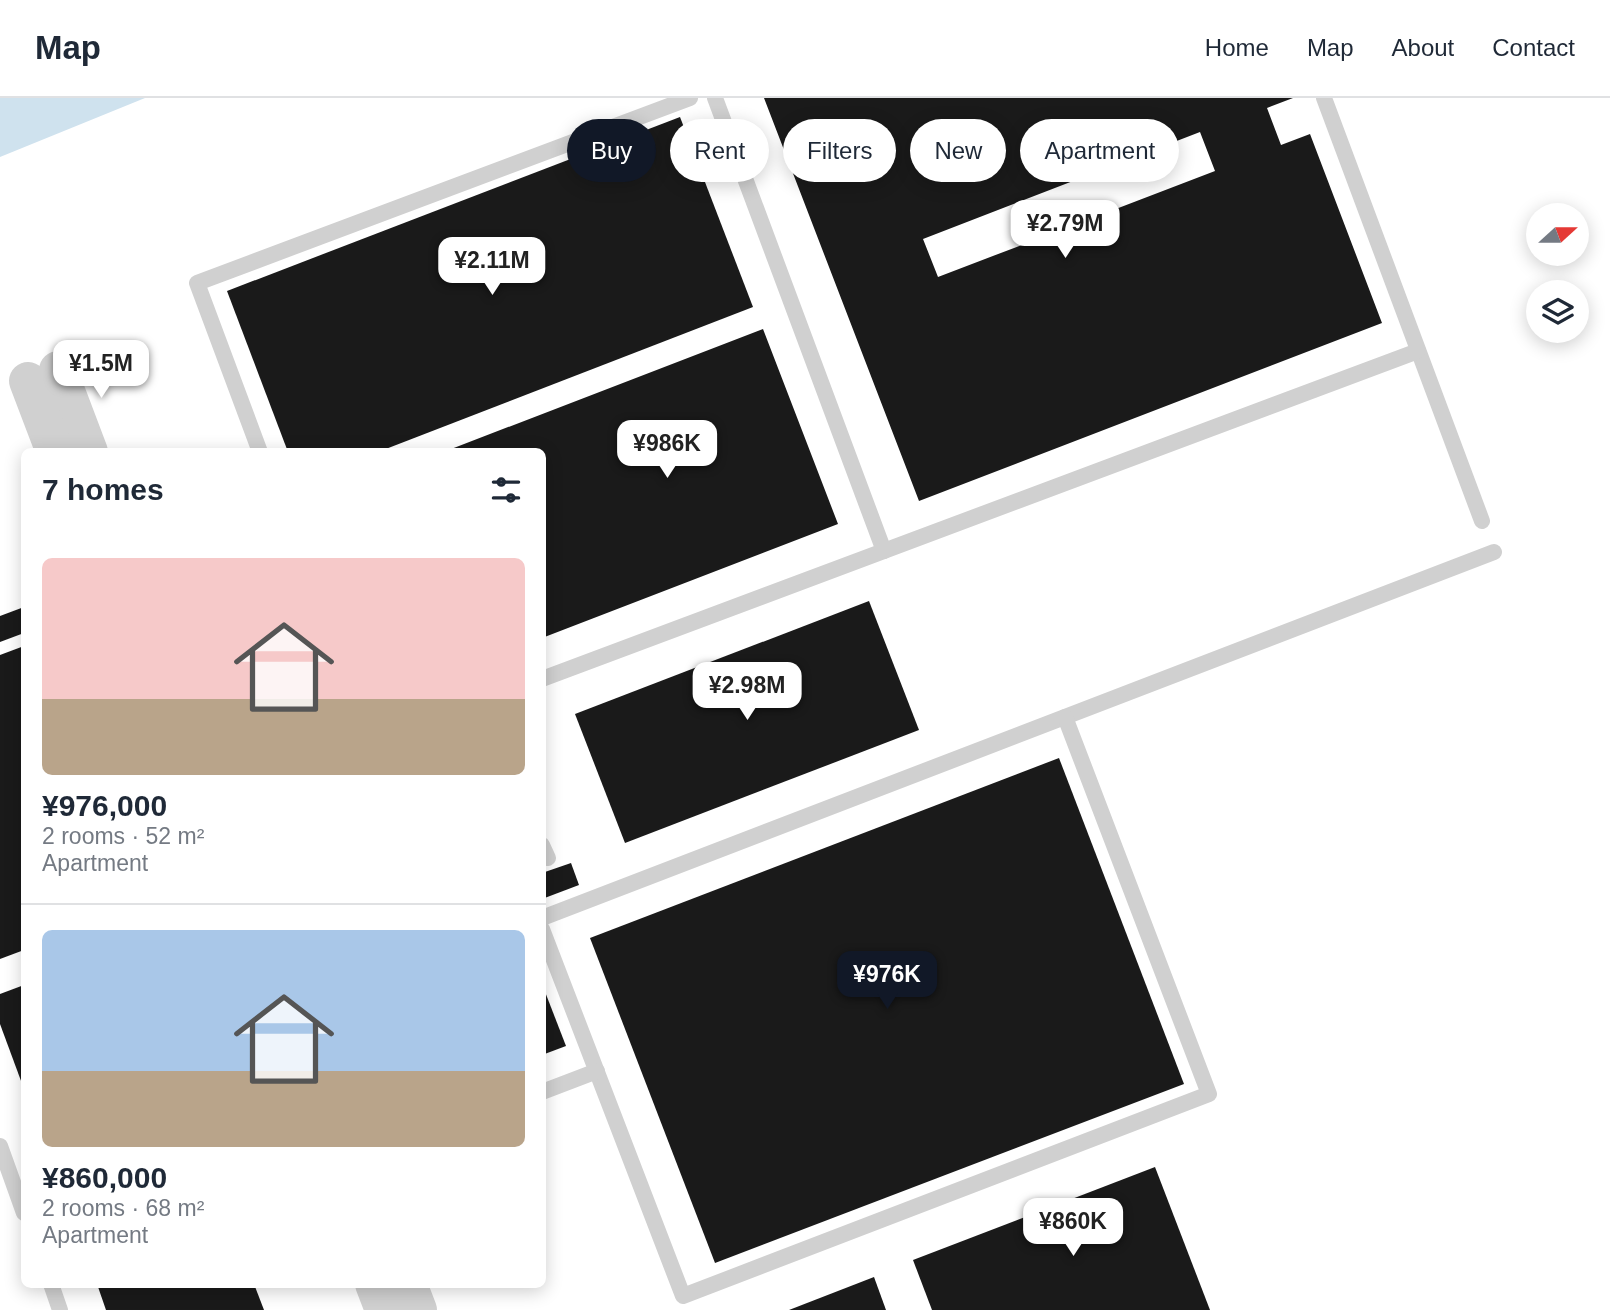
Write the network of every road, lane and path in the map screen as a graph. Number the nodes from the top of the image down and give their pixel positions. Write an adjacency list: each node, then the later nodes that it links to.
1 (690, 98): 7 (lane)
2 (715, 98): 9 (lane)
3 (1324, 98): 4 (lane)
4 (1418, 351): 8 (lane); 9 (lane)
5 (54, 448): 6 (street)
6 (87, 448)
7 (259, 448)
8 (1482, 520)
9 (884, 551): 11 (lane)
10 (1494, 552): 12 (lane)
11 (546, 678)
12 (1065, 717): 13 (lane); 15 (lane)
13 (546, 916)
14 (546, 939): 15 (lane)
15 (597, 1071): 16 (lane)
16 (546, 1090)
17 (0, 1146): 18 (lane)
18 (21, 1205)
19 (52, 1288): 22 (lane)
20 (376, 1288): 23 (street)
21 (410, 1288): 24 (street)
22 (60, 1310)
23 (384, 1310)
24 (418, 1310)

